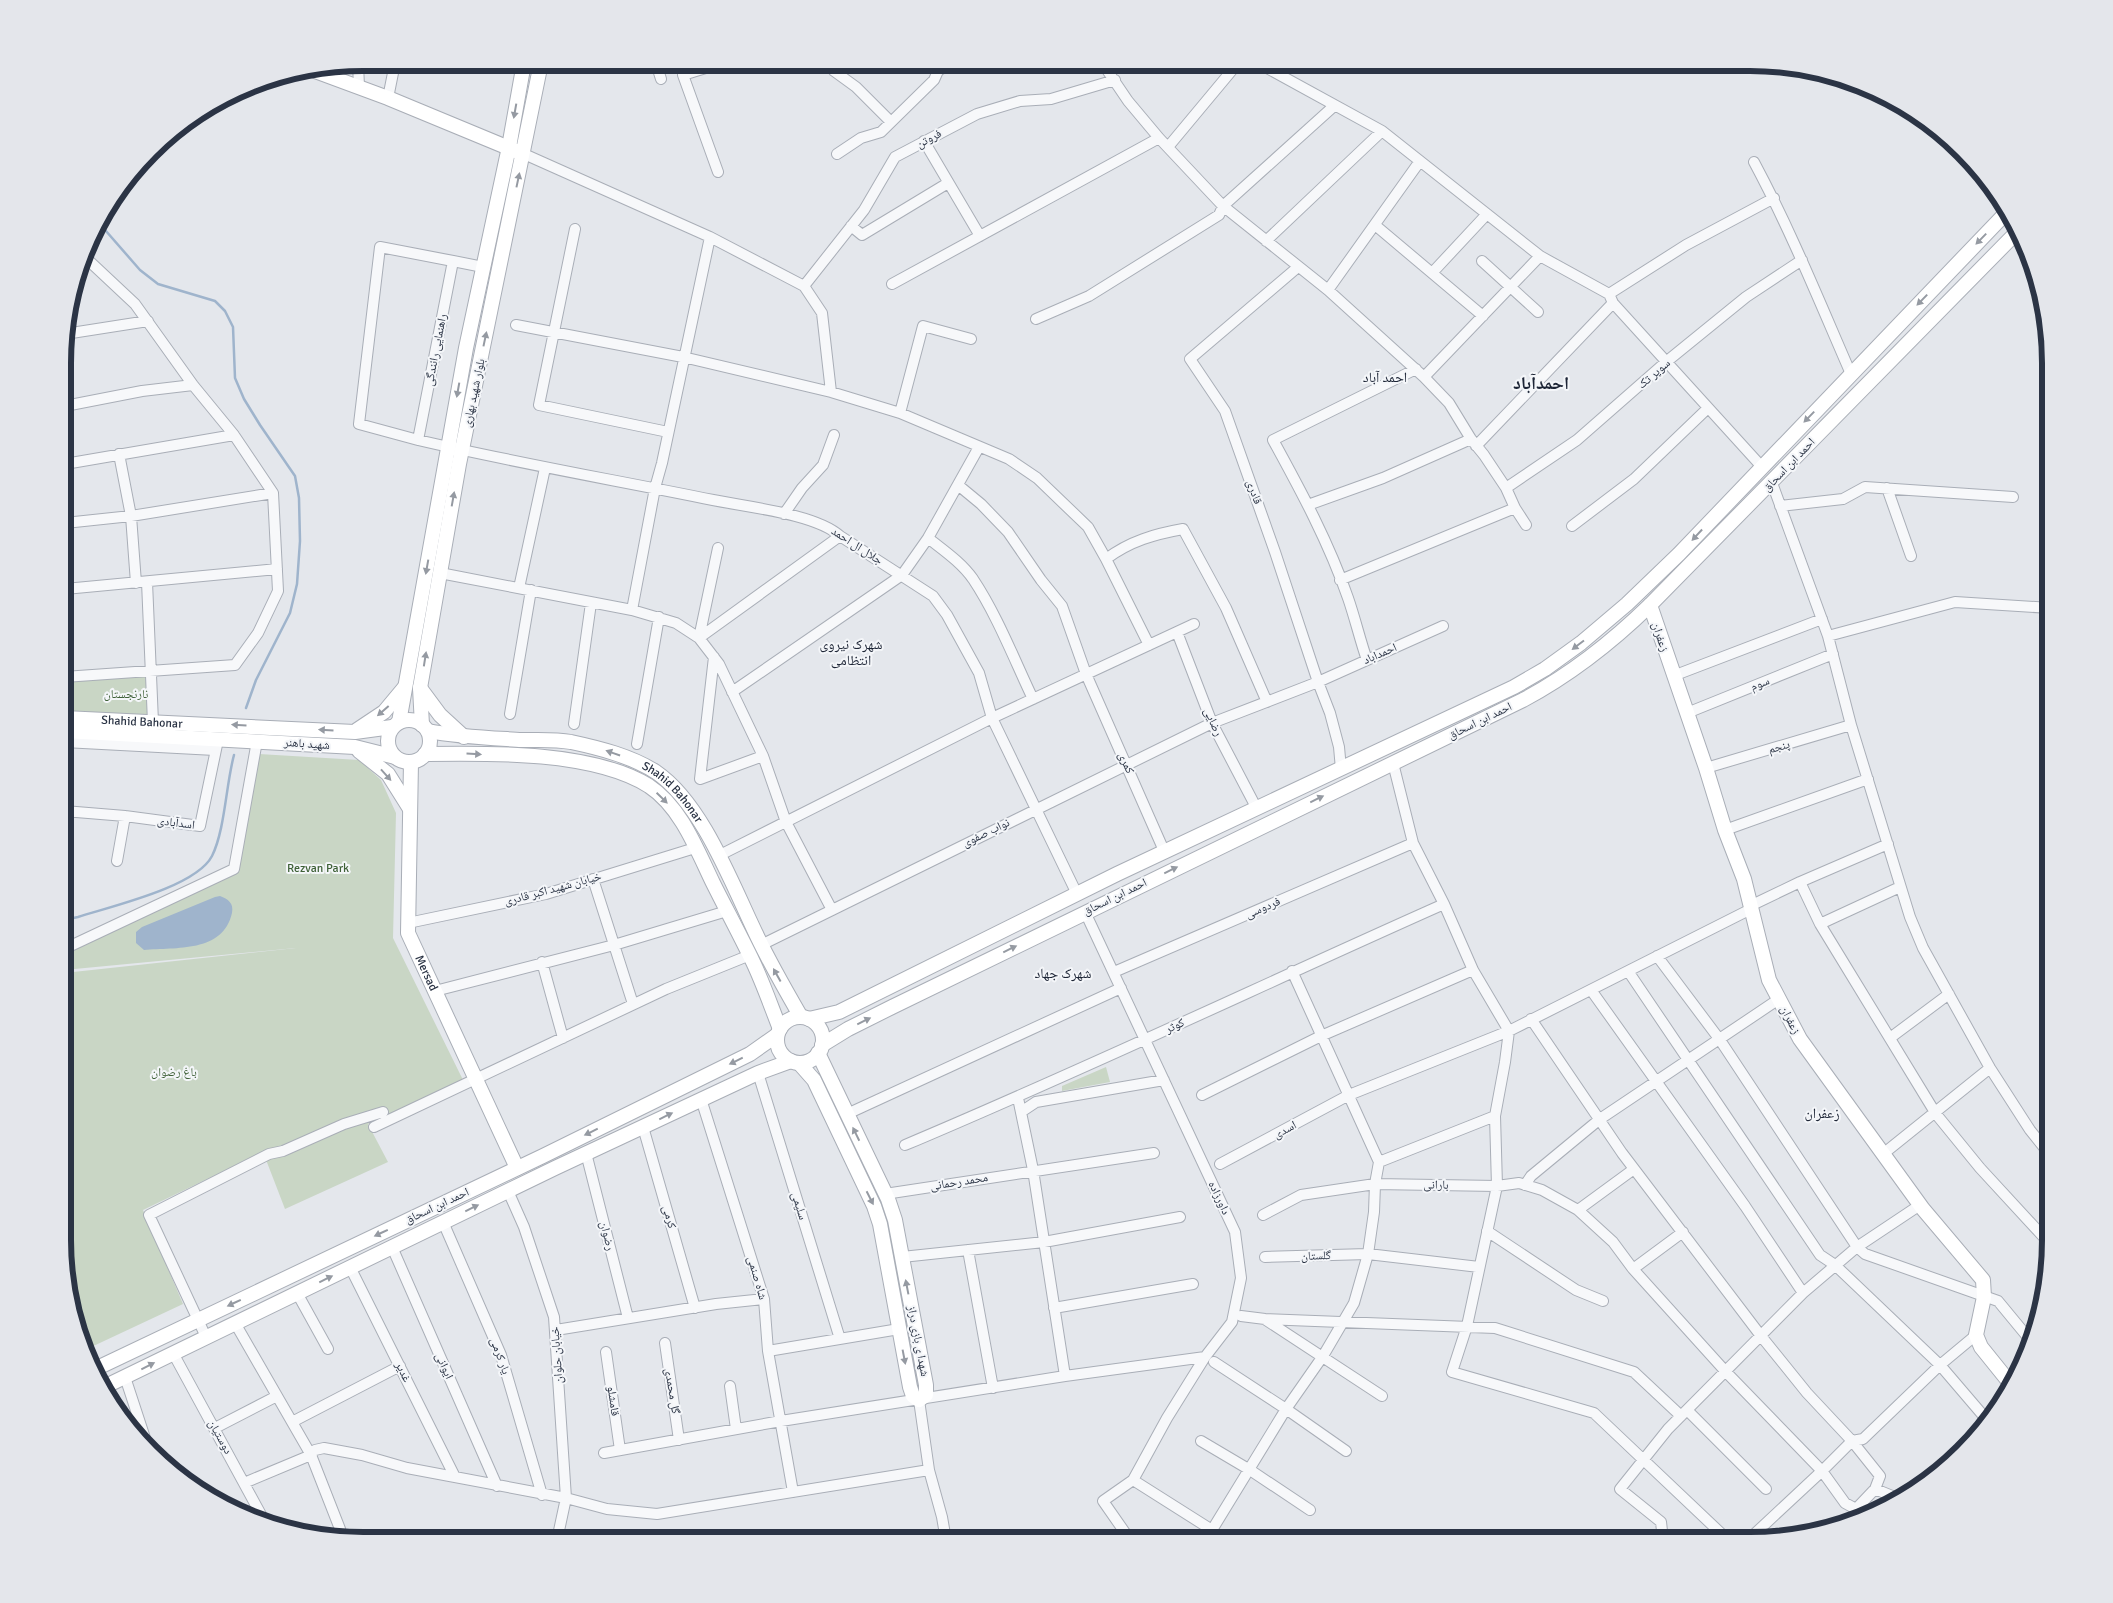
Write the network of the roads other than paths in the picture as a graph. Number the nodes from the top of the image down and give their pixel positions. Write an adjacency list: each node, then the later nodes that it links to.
1 (358, 71): 15 (street)
2 (394, 71): 16 (street)
3 (523, 71): 22 (main road, بلوار شهید بهاری, one-way to 22)
4 (540, 71): 24 (main road, بلوار شهید بهاری)
5 (658, 71): 13 (street)
6 (694, 71): 28 (street)
7 (833, 71): 18 (street)
8 (935, 71): 18 (street)
9 (1108, 71): 14 (street)
10 (1231, 71): 23 (street)
11 (1272, 71): 17 (street)
12 (325, 74): 15 (main road)
13 (661, 79)
14 (1115, 80): 20 (street); 21 (street, فروتن)
15 (359, 87): 16 (main road)
16 (388, 98): 22 (main road)
17 (1334, 106): 19 (street); 31 (street)
18 (891, 122): 25 (street)
19 (1382, 131): 26 (street); 40 (street)
20 (1158, 138): 23 (street); 37 (street)
21 (924, 141): 29 (street); 35 (street, فروتن)
22 (509, 147): 24 (main road); 47 (main road, بلوار شهید بهاری)
23 (1168, 147): 31 (street)
24 (524, 154): 39 (street); 81 (main road, بلوار شهید بهاری, one-way to 24)
25 (837, 154)
26 (1420, 161): 32 (street); 34 (street)
27 (1754, 162): 30 (street)
28 (718, 172)
29 (948, 183): 35 (street); 37 (street)
30 (1774, 198): 42 (street); 55 (street)
31 (1224, 206): 40 (street); 58 (street)
32 (1487, 214): 41 (street); 49 (street)
33 (2003, 216): 46 (main road, احمد ابن اسحاق, one-way to 46)
34 (1375, 225): 49 (street); 54 (street)
35 (851, 226): 52 (street, فروتن)
36 (576, 229): 61 (street)
37 (980, 236): 51 (street)
38 (2013, 236): 50 (main road, احمد ابن اسحاق)
39 (710, 237): 52 (street); 64 (street)
40 (1266, 241): 48 (street)
41 (1540, 256): 53 (street); 55 (street)
42 (1802, 260): 65 (street, سوپر تک); 67 (street)
43 (453, 261): 47 (street); 77 (street, راهنمایی رانندگی); 77 (street)
44 (1482, 261): 53 (street)
45 (89, 264): 59 (street)
46 (1956, 265): 50 (main road); 67 (main road, احمد ابن اسحاق, one-way to 67)
47 (483, 267): 79 (main road, بلوار شهید بهاری, one-way to 79)
48 (1298, 267): 54 (street); 133 (street, قادری)
49 (1432, 273): 57 (street)
50 (1971, 279): 86 (main road, احمد ابن اسحاق)
51 (892, 284)
52 (804, 286): 70 (street)
53 (1511, 287): 56 (street); 57 (street)
54 (1328, 290): 66 (street)
55 (1611, 298): 65 (street); 78 (street)
56 (1538, 312)
57 (1483, 316): 68 (street)
58 (1036, 319)
59 (148, 321): 62 (street); 69 (street)
60 (516, 325): 61 (street)
61 (553, 332): 64 (street); 74 (street)
62 (73, 333)
63 (971, 338): 73 (street)
64 (683, 357): 70 (street); 74 (street)
65 (1666, 362): 72 (street); 89 (street, سوپر تک)
66 (1416, 369): 68 (street); 93 (street)
67 (1851, 374): 84 (main road, احمد ابن اسحاق, one-way to 84)
68 (1424, 377): 78 (street)
69 (193, 385): 71 (street); 75 (street)
70 (831, 392): 73 (street)
71 (71, 405)
72 (1708, 408): 84 (street); 100 (street)
73 (900, 413): 80 (street)
74 (668, 432): 88 (street)
75 (234, 435): 82 (street); 91 (street)
76 (834, 436): 96 (street)
77 (418, 440): 79 (street)
78 (1473, 443): 89 (street); 93 (street)
79 (448, 447): 81 (street, جلال ال احمد); 134 (main road, بلوار شهید بهاری, one-way to 134)
80 (979, 447): 87 (street); 105 (street)
81 (462, 451): 85 (street, جلال ال احمد); 107 (main road, بلوار شهید بهاری, one-way to 81)
82 (119, 454): 83 (street); 97 (street)
83 (71, 463)
84 (1762, 466): 158 (main road, احمد ابن اسحاق, one-way to 158)
85 (545, 468): 88 (street, جلال ال احمد); 111 (street)
86 (1772, 483): 94 (street); 115 (main road, احمد ابن اسحاق)
87 (958, 486): 102 (street); 130 (street, کمری)
88 (655, 488): 96 (street, جلال ال احمد); 117 (street)
89 (1506, 488): 95 (street)
90 (1887, 488): 92 (street); 94 (street); 104 (street)
91 (273, 493): 97 (street); 106 (street)
92 (2013, 497)
93 (1308, 505): 109 (street)
94 (1780, 506): 119 (street)
95 (1515, 508): 99 (street); 109 (street)
96 (784, 514): 101 (street, جلال ال احمد)
97 (130, 516): 98 (street); 110 (street)
98 (71, 522)
99 (1526, 525)
100 (1572, 526)
101 (840, 536): 108 (street, جلال ال احمد); 124 (street)
102 (928, 538): 108 (street); 136 (street)
103 (718, 548): 124 (street)
104 (1910, 556)
105 (1106, 558): 125 (street); 137 (street)
106 (277, 569): 110 (street); 129 (street)
107 (440, 573): 111 (street); 134 (main road, بلوار شهید بهاری, one-way to 107)
108 (902, 575): 135 (street); 141 (street, جلال ال احمد)
109 (1340, 580): 128 (street)
110 (142, 582): 112 (street); 129 (street)
111 (520, 588): 113 (street)
112 (71, 589)
113 (531, 590): 114 (street); 139 (street)
114 (591, 603): 117 (street); 145 (street)
115 (1650, 605): 131 (main road, زعفران); 162 (main road, احمد ابن اسحاق)
116 (2042, 607): 123 (street)
117 (632, 610): 118 (street)
118 (659, 617): 124 (street); 154 (street)
119 (1822, 619): 123 (street); 131 (street)
120 (1194, 624): 122 (street)
121 (1443, 626): 128 (street, احمداباد)
122 (1177, 632): 125 (street); 143 (street, رضایی)
123 (1828, 636): 126 (street)
124 (699, 638): 127 (street)
125 (1149, 645): 130 (street)
126 (1833, 654): 138 (street, سوم); 147 (street)
127 (714, 657): 135 (street); 159 (street)
128 (1366, 660): 133 (street, احمداباد)
129 (151, 671): 132 (street); 142 (street)
130 (1086, 674): 136 (street); 163 (street, کمری)
131 (1673, 676): 138 (main road, زعفران)
132 (71, 677)
133 (1318, 682): 137 (street, احمداباد); 165 (street, قادری)
134 (414, 687): 146 (main road, بلوار شهید بهاری); 148 (main road, بلوار شهید بهاری); 150 (main road, one-way to 150); 151 (main road)
135 (732, 692): 159 (street)
136 (1033, 699): 141 (street)
137 (1267, 702): 143 (street, نواب صفوی)
138 (1687, 713): 164 (main road, زعفران)
139 (510, 714)
140 (71, 718): 142 (main road, Shahid Bahonar)
141 (992, 718): 171 (street, جلال ال احمد); 174 (street)
142 (153, 722): 144 (main road, Shahid Bahonar)
143 (1212, 723): 163 (street, نواب صفوی); 170 (street, رضایی)
144 (219, 724): 150 (main road, شهید باهنر, one-way to 144)
145 (574, 724)
146 (396, 725): 148 (main road); 150 (main road, شهید باهنر); 160 (main road)
147 (1851, 725): 164 (street, پنجم); 167 (street)
148 (425, 728): 151 (main road, Shahid Bahonar); 157 (main road)
149 (71, 732): 155 (main road, Shahid Bahonar)
150 (355, 732)
151 (464, 737): 176 (main road, Shahid Bahonar, one-way to 151)
152 (257, 741): 155 (main road, شهید باهنر); 156 (main road, شهید باهنر); 197 (street)
153 (71, 742): 155 (street)
154 (637, 744)
155 (217, 745): 173 (street, اسدآبادی)
156 (355, 747): 160 (main road, شهید باهنر); 169 (main road, one-way to 169)
157 (425, 754): 161 (main road); 179 (main road, Shahid Bahonar, one-way to 179)
158 (1373, 754): 165 (main road, احمد ابن اسحاق); 166 (main road)
159 (763, 756): 174 (street)
160 (395, 757): 161 (main road)
161 (411, 762): 169 (main road, Mersad)
162 (1393, 763): 166 (main road, احمد ابن اسحاق); 177 (street)
163 (1128, 765): 171 (street, نواب صفوی); 180 (street, کمری)
164 (1706, 768): 175 (main road, زعفران)
165 (1341, 769): 168 (main road); 170 (main road, احمد ابن اسحاق)
166 (1380, 769): 168 (main road, احمد ابن اسحاق)
167 (1868, 779): 175 (street); 178 (street)
168 (1347, 785): 192 (main road, احمد ابن اسحاق, one-way to 168)
169 (410, 809): 193 (main road, Mersad)
170 (1257, 809): 180 (main road, احمد ابن اسحاق)
171 (1036, 810): 187 (street, جلال ال احمد); 190 (street, نواب صفوی)
172 (71, 812): 173 (street, اسدآبادی)
173 (125, 816): 182 (street)
174 (786, 822): 181 (street); 190 (street)
175 (1725, 830): 189 (main road, زعفران)
176 (709, 838): 179 (main road); 181 (main road, Shahid Bahonar)
177 (1413, 843): 188 (street); 204 (street, فردوسی)
178 (1888, 844): 185 (street, اسدی); 186 (street)
179 (695, 847): 183 (main road, Shahid Bahonar); 184 (street, خیابان شهید اکبر قادری)
180 (1165, 853): 187 (main road, احمد ابن اسحاق)
181 (720, 860): 183 (main road); 196 (main road, Shahid Bahonar)
182 (117, 861)
183 (707, 870): 191 (main road, Shahid Bahonar)
184 (593, 879): 193 (street, خیابان شهید اکبر قادری); 195 (street)
185 (1800, 882): 189 (street, اسدی); 194 (street)
186 (1900, 887): 194 (street); 208 (street)
187 (1077, 894): 211 (main road, احمد ابن اسحاق)
188 (1444, 904): 201 (street); 202 (street, کوثر)
189 (1751, 908): 199 (street, اسدی); 209 (main road, زعفران)
190 (832, 910): 196 (street, نواب صفوی)
191 (727, 911): 195 (street); 198 (main road, Shahid Bahonar)
192 (1085, 912): 204 (street, داورزاده); 220 (main road, احمد ابن اسحاق, one-way to 192)
193 (408, 923): 206 (main road, Mersad)
194 (1820, 924): 217 (street)
195 (614, 945): 200 (street); 210 (street)
196 (761, 945): 211 (main road, Shahid Bahonar, one-way to 196)
197 (71, 946)
198 (750, 955): 210 (street); 214 (main road, Shahid Bahonar)
199 (1657, 956): 203 (street, اسدی); 219 (street)
200 (542, 962): 206 (street); 216 (street)
201 (1473, 970): 213 (street); 215 (street)
202 (1292, 971): 215 (street); 218 (street, کوثر)
203 (1628, 971): 207 (street, اسدی); 221 (street)
204 (1114, 972): 205 (street, داورزاده)
205 (1122, 988): 218 (street, داورزاده); 234 (street)
206 (435, 990): 225 (main road, Mersad)
207 (1591, 990): 212 (street, اسدی); 227 (street)
208 (1949, 994): 217 (street); 223 (street)
209 (1779, 999): 219 (street); 244 (main road, زعفران)
210 (633, 1004): 216 (street)
211 (805, 1018): 214 (main road); 220 (main road)
212 (1531, 1019): 213 (street, اسدی); 237 (street)
213 (1509, 1031): 229 (street, اسدی); 236 (street)
214 (779, 1032): 222 (main road); 247 (main road, احمد ابن اسحاق, one-way to 247)
215 (1321, 1036): 228 (street); 229 (street)
216 (563, 1038): 225 (street)
217 (1890, 1038): 235 (street)
218 (1145, 1040): 226 (street, داورزاده); 230 (street, کوثر)
219 (1720, 1040): 221 (street); 265 (street)
220 (820, 1049): 222 (main road); 234 (main road, شهدا ی بازی دراز)
221 (1688, 1061): 227 (street); 270 (street)
222 (795, 1062): 224 (main road, احمد ابن اسحاق); 289 (main road, شهدا ی بازی دراز, one-way to 289)
223 (1990, 1068): 235 (street); 241 (street)
224 (758, 1073): 231 (main road, احمد ابن اسحاق); 295 (street, سلیمی)
225 (475, 1080): 239 (street); 247 (main road, Mersad)
226 (1164, 1080): 233 (street); 302 (street, داورزاده)
227 (1656, 1082): 237 (street); 276 (street)
228 (1202, 1095)
229 (1350, 1095): 245 (street); 246 (street, اسدی)
230 (1018, 1098): 233 (street); 240 (street, کوثر)
231 (701, 1099): 238 (main road, احمد ابن اسحاق, one-way to 231); 278 (street, شاه صنمی)
232 (383, 1112): 285 (street)
233 (1021, 1112): 249 (street)
234 (847, 1114): 254 (main road, شهدا ی بازی دراز, one-way to 234)
235 (1936, 1114): 244 (street); 262 (street)
236 (1495, 1116): 245 (street); 252 (street)
237 (1600, 1119): 248 (street); 251 (street)
238 (643, 1127): 242 (main road, احمد ابن اسحاق); 280 (street, کرمی)
239 (374, 1128)
240 (904, 1145)
241 (2042, 1145)
242 (586, 1153): 253 (main road, احمد ابن اسحاق); 283 (street, رضوان)
243 (1154, 1153): 249 (street, محمد رحمانی)
244 (1883, 1154): 255 (main road, زعفران)
245 (1379, 1162): 250 (street)
246 (1220, 1164)
247 (517, 1168): 285 (main road, احمد ابن اسحاق, one-way to 285)
248 (1634, 1169): 256 (street); 261 (street)
249 (1033, 1170): 254 (street, محمد رحمانی); 263 (street)
250 (1375, 1184): 252 (street, بارانی); 257 (street, بارانی); 267 (street)
251 (1525, 1185): 252 (street, بارانی); 256 (street)
252 (1497, 1186): 260 (street)
253 (508, 1191): 259 (main road, احمد ابن اسحاق, one-way to 253); 290 (street, خیابان حلوان)
254 (885, 1194): 268 (main road, شهدا ی بازی دراز)
255 (1920, 1205): 265 (street); 277 (main road, زعفران)
256 (1578, 1210): 273 (street)
257 (1263, 1215)
258 (1180, 1217): 263 (street)
259 (444, 1222): 264 (main road, احمد ابن اسحاق); 342 (street, یار کرمی)
260 (1487, 1231): 272 (street); 279 (street)
261 (1683, 1232): 273 (street); 293 (street)
262 (2042, 1235)
263 (1044, 1242): 266 (street); 281 (street)
264 (392, 1247): 271 (main road, احمد ابن اسحاق); 338 (street, ایوانی)
265 (1857, 1247): 270 (street); 277 (street)
266 (968, 1250): 268 (street); 312 (street)
267 (1368, 1254): 269 (street, گلستان); 272 (street, گلستان); 286 (street)
268 (902, 1257): 315 (main road, شهدا ی بازی دراز, one-way to 268)
269 (1265, 1258)
270 (1835, 1264): 276 (street); 303 (street)
271 (350, 1267): 275 (main road, احمد ابن اسحاق, one-way to 271); 304 (street, غدیر)
272 (1479, 1267): 288 (street)
273 (1633, 1269): 306 (street)
274 (1193, 1284): 281 (street)
275 (297, 1293): 287 (main road, احمد ابن اسحاق); 297 (street)
276 (1803, 1293): 293 (street)
277 (1984, 1297): 291 (main road, زعفران); 292 (street)
278 (764, 1299): 280 (street); 298 (street, شاه صنمی)
279 (1603, 1301)
280 (695, 1308): 283 (street)
281 (1054, 1308): 307 (street)
282 (1241, 1316): 284 (street)
283 (628, 1318): 290 (street)
284 (1265, 1319): 286 (street); 301 (street)
285 (198, 1320): 294 (street); 305 (main road, احمد ابن اسحاق)
286 (1343, 1322): 288 (street); 301 (street)
287 (235, 1323): 294 (main road, احمد ابن اسحاق); 313 (street)
288 (1467, 1326): 317 (street); 331 (street)
289 (899, 1329): 295 (street); 315 (main road, شهدا ی بازی دراز, one-way to 315)
290 (556, 1330): 344 (street, خیابان حلوان)
291 (1976, 1335): 303 (street); 309 (main road)
292 (2026, 1335)
293 (1761, 1336): 306 (street); 326 (street)
294 (206, 1337): 300 (main road, احمد ابن اسحاق)
295 (840, 1339): 298 (street)
296 (665, 1343): 324 (street, گل محمدی)
297 (328, 1349)
298 (768, 1351): 319 (street, شاه صنمی)
299 (606, 1352): 327 (street, قامشلو)
300 (173, 1353): 308 (main road, احمد ابن اسحاق, one-way to 300); 321 (street, دوستیان)
301 (1323, 1356): 314 (street); 316 (street)
302 (1209, 1359): 307 (street); 316 (street); 336 (street, داورزاده)
303 (1940, 1365): 318 (street); 326 (street)
304 (400, 1366): 320 (street); 335 (street, غدیر)
305 (100, 1367)
306 (1726, 1372): 317 (street); 334 (street)
307 (1065, 1376): 312 (street)
308 (125, 1377): 310 (main road, احمد ابن اسحاق); 323 (street)
309 (2007, 1378)
310 (109, 1385)
311 (730, 1386): 322 (street)
312 (993, 1388): 315 (street)
313 (277, 1396): 320 (street); 321 (street)
314 (1382, 1396)
315 (919, 1400): 319 (street); 332 (street)
316 (1286, 1409): 328 (street); 333 (street)
317 (1684, 1413): 331 (street); 339 (street)
318 (1983, 1415)
319 (781, 1421): 322 (street); 341 (street, شاه صنمی)
320 (292, 1422): 330 (street)
321 (215, 1428): 337 (street, دوستیان)
322 (736, 1429): 324 (street)
323 (142, 1430)
324 (679, 1440): 327 (street)
325 (1201, 1441): 333 (street)
326 (1852, 1441): 334 (street); 340 (street)
327 (620, 1450): 329 (street)
328 (1346, 1451)
329 (604, 1453)
330 (311, 1455): 335 (street); 337 (street); 347 (street)
331 (1643, 1460): 351 (street); 352 (street)
332 (929, 1470): 341 (street); 349 (street)
333 (1250, 1470): 336 (street); 345 (street)
334 (1822, 1471): 340 (street); 353 (street)
335 (455, 1478): 338 (street)
336 (1133, 1480): 350 (street)
337 (244, 1483): 346 (street, دوستیان)
338 (497, 1486): 342 (street)
339 (1766, 1489)
340 (1875, 1489): 343 (street)
341 (793, 1492): 344 (street)
342 (542, 1494): 344 (street)
343 (1891, 1496)
344 (566, 1498): 348 (street, خیابان حلوان)
345 (1310, 1510)
346 (260, 1513)
347 (340, 1531)
348 (559, 1532)
349 (945, 1532)
350 (1125, 1532)
351 (1662, 1532)
352 (1720, 1532)
353 (1757, 1532)

